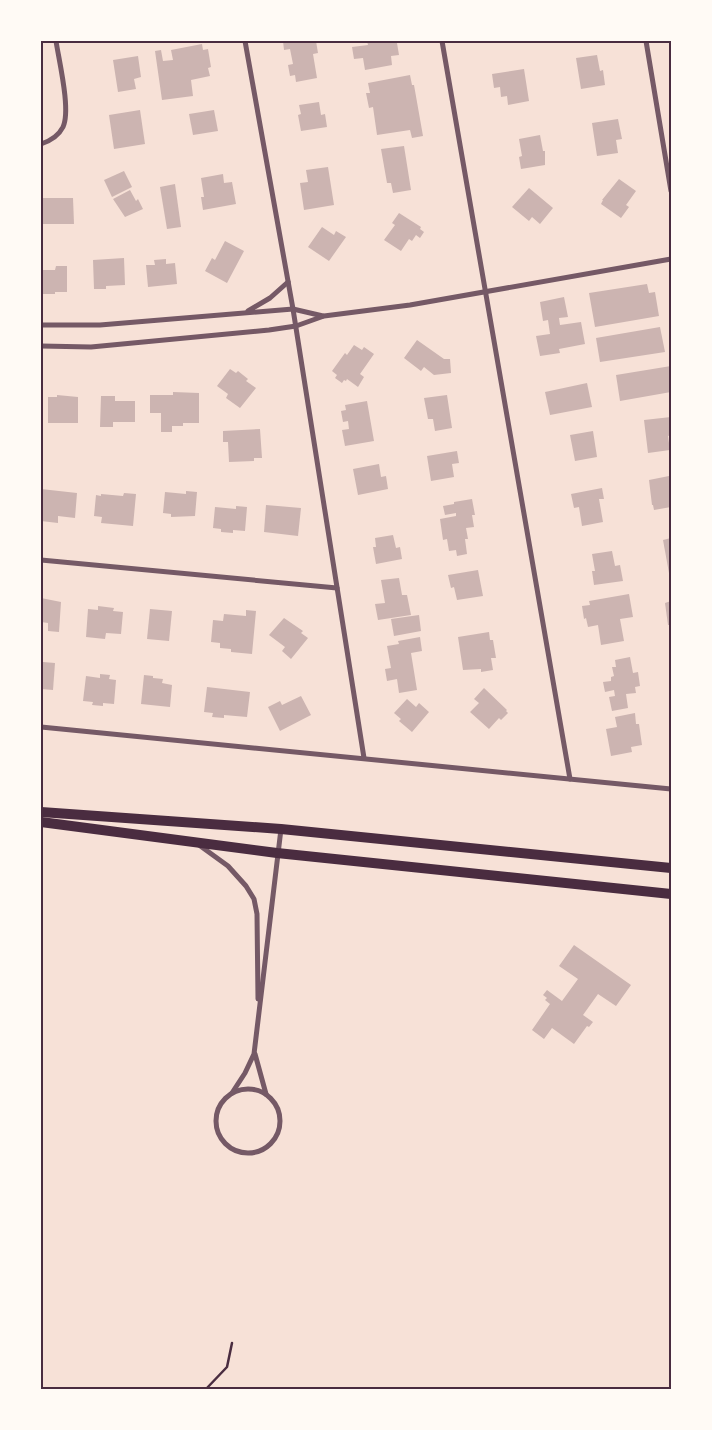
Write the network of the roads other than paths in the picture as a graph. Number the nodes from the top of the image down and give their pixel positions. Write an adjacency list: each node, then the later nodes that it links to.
1 (56, 41): 5 (street)
2 (245, 41): 8 (street)
3 (442, 41): 9 (street)
4 (646, 41): 6 (street)
5 (41, 144)
6 (671, 191)
7 (671, 259): 9 (street)
8 (288, 282): 10 (street); 11 (street)
9 (487, 291): 12 (street); 20 (street)
10 (293, 309): 11 (street); 12 (street); 14 (street)
11 (245, 312): 13 (street)
12 (324, 316): 14 (street)
13 (41, 325)
14 (296, 326): 15 (street); 17 (street)
15 (41, 346)
16 (41, 560): 17 (street)
17 (337, 588): 19 (street)
18 (41, 727): 19 (street)
19 (364, 758): 20 (street)
20 (570, 779): 21 (street)
21 (671, 789)
22 (41, 812): 24 (main road)
23 (41, 822): 25 (main road)
24 (281, 829): 26 (street); 27 (main road)
25 (195, 842): 26 (main road); 29 (street)
26 (277, 853): 28 (main road); 29 (street)
27 (671, 868)
28 (671, 894)
29 (258, 1022): 30 (street)
30 (254, 1054): 31 (street); 32 (street)
31 (232, 1093): 32 (street); 32 (street)
32 (266, 1095)

